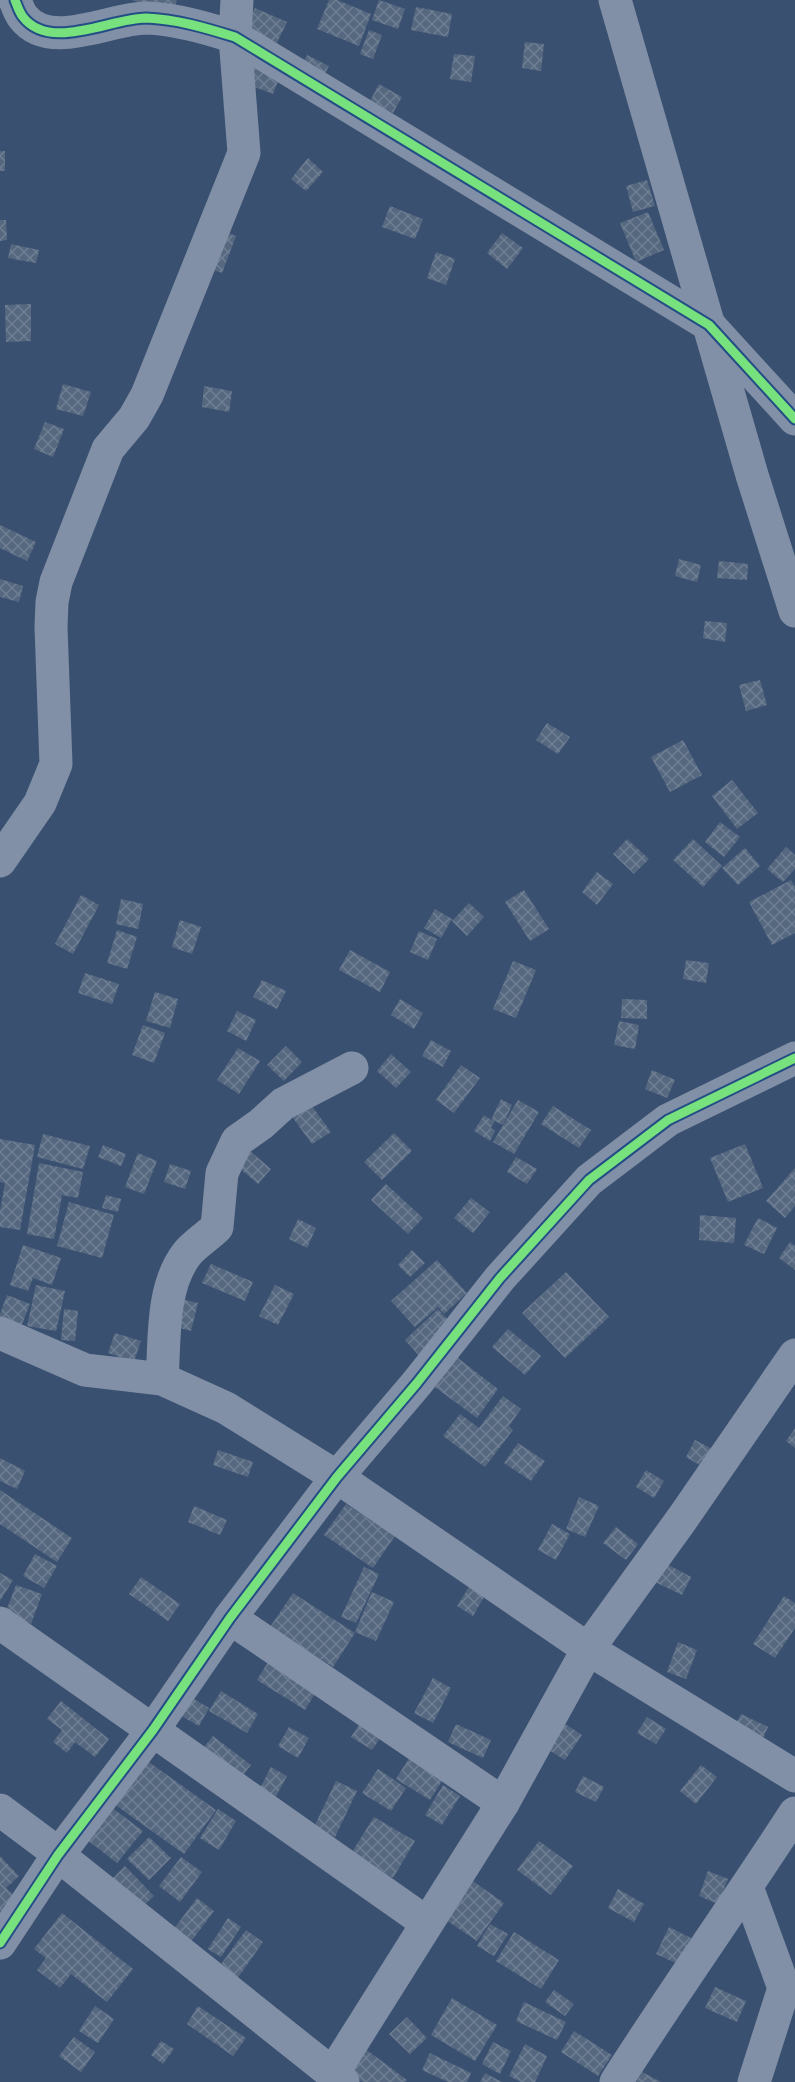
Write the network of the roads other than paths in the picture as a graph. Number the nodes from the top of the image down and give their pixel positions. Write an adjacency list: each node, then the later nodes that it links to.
1 (15, 0): 4 (street)
2 (237, 0): 4 (street)
3 (615, 0): 5 (street)
4 (235, 37): 5 (street); 8 (street)
5 (709, 325): 6 (street); 7 (street)
6 (795, 419)
7 (795, 610)
8 (0, 861)
9 (795, 1058): 14 (street)
10 (352, 1068): 13 (street)
11 (0, 1333): 13 (street)
12 (795, 1355): 17 (street)
13 (162, 1379): 14 (street)
14 (337, 1477): 15 (street); 17 (street)
15 (230, 1618): 18 (street); 20 (street)
16 (0, 1623): 18 (street)
17 (588, 1648): 19 (street); 20 (street)
18 (153, 1730): 23 (street); 25 (street)
19 (795, 1776)
20 (503, 1803): 25 (street)
21 (0, 1810): 23 (street)
22 (795, 1813): 24 (street)
23 (58, 1855): 26 (street); 27 (street)
24 (747, 1887): 28 (street); 29 (street)
25 (427, 1923): 27 (street)
26 (0, 1943)
27 (338, 2077)
28 (616, 2082)
29 (754, 2082)

